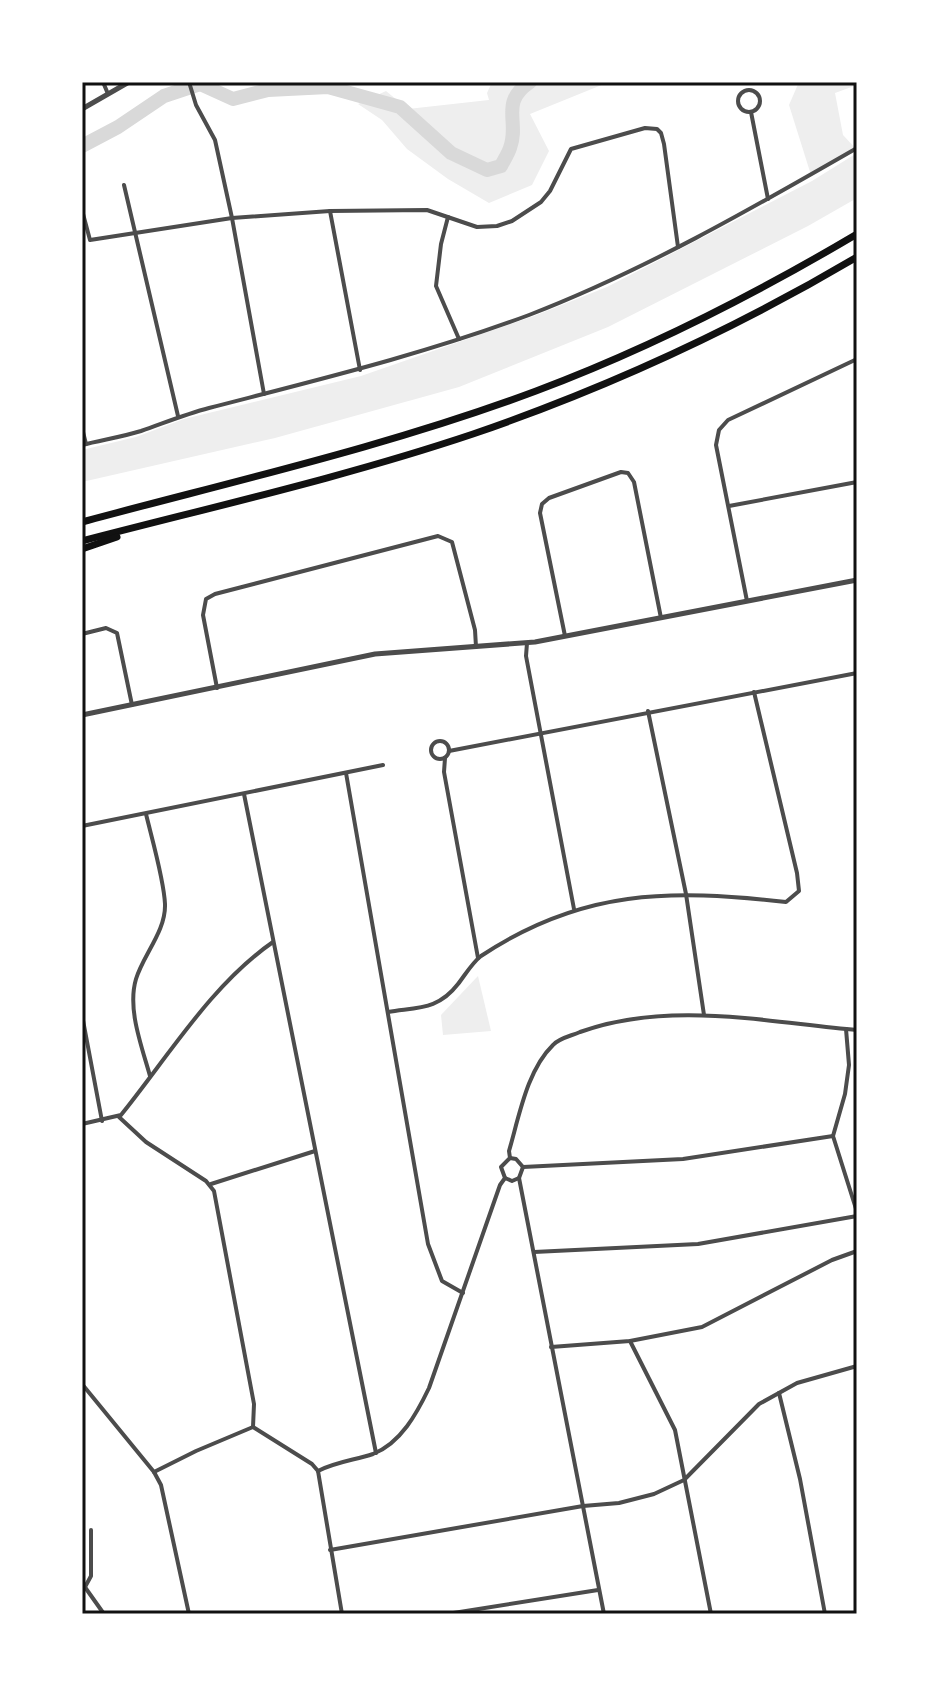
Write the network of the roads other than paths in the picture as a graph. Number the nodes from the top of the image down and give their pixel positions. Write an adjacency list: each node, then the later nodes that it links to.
1 (103, 82): 4 (street)
2 (129, 82): 4 (street)
3 (189, 82): 13 (street)
4 (108, 94): 5 (street)
5 (82, 109)
6 (751, 112): 6 (street); 9 (street)
7 (857, 148): 9 (street)
8 (124, 185): 14 (street)
9 (768, 199): 16 (street)
10 (82, 210): 14 (street)
11 (330, 211): 12 (street); 13 (street); 20 (street)
12 (448, 217): 16 (street); 18 (street)
13 (232, 218): 14 (street); 21 (street)
14 (135, 233): 22 (street)
15 (857, 234): 28 (highway)
16 (678, 247): 18 (street)
17 (857, 257): 27 (highway)
18 (459, 339): 20 (street)
19 (857, 359): 26 (street)
20 (360, 370): 21 (street)
21 (264, 394): 22 (street)
22 (178, 416): 24 (street)
23 (82, 428): 24 (street)
24 (84, 444)
25 (857, 482): 26 (street)
26 (729, 506): 32 (street)
27 (172, 518): 29 (highway); 30 (highway)
28 (82, 522)
29 (82, 541)
30 (82, 549)
31 (857, 580): 32 (street)
32 (747, 601): 33 (street)
33 (661, 618): 35 (street); 35 (street)
34 (82, 634): 41 (street)
35 (565, 636): 36 (street)
36 (527, 643): 37 (street); 44 (street)
37 (476, 647): 39 (street); 39 (street)
38 (857, 673): 40 (street)
39 (217, 688): 41 (street)
40 (754, 692): 42 (street); 52 (street)
41 (132, 705): 43 (street)
42 (648, 711): 44 (street); 52 (street)
43 (82, 715)
44 (543, 732): 45 (street); 53 (street)
45 (449, 751): 46 (street); 46 (street)
46 (445, 758): 55 (street)
47 (383, 765): 48 (street)
48 (346, 773): 49 (street); 56 (street)
49 (244, 794): 50 (street); 54 (street)
50 (146, 814): 51 (street); 61 (street)
51 (82, 826)
52 (686, 894): 53 (street); 58 (street)
53 (574, 909): 55 (street)
54 (273, 942): 61 (street); 66 (street)
55 (478, 958): 56 (street)
56 (388, 1012): 75 (street)
57 (82, 1015): 63 (street)
58 (704, 1015): 59 (street); 67 (street)
59 (846, 1029): 60 (street); 65 (street)
60 (857, 1030)
61 (150, 1076): 62 (street)
62 (119, 1117): 63 (street); 71 (street)
63 (102, 1121): 64 (street)
64 (82, 1124)
65 (833, 1136): 68 (street); 72 (street)
66 (315, 1151): 71 (street); 82 (street)
67 (510, 1158): 68 (street); 69 (street)
68 (523, 1167): 70 (street)
69 (505, 1178): 70 (street); 75 (street)
70 (519, 1178): 74 (street)
71 (210, 1185): 81 (street)
72 (857, 1214): 74 (street)
73 (857, 1251): 76 (street)
74 (534, 1252): 77 (street)
75 (463, 1293): 82 (street)
76 (630, 1341): 77 (street); 85 (street)
77 (551, 1347): 86 (street)
78 (857, 1366): 80 (street)
79 (82, 1384): 84 (street)
80 (779, 1393): 85 (street); 97 (street)
81 (253, 1427): 83 (street); 84 (street)
82 (376, 1453): 83 (street)
83 (318, 1471): 88 (street)
84 (154, 1472): 92 (street)
85 (684, 1480): 86 (street); 96 (street)
86 (583, 1506): 88 (street); 90 (street)
87 (91, 1530): 89 (street)
88 (330, 1550): 93 (street)
89 (84, 1585): 91 (street)
90 (599, 1590): 94 (street); 95 (street)
91 (104, 1614)
92 (189, 1614)
93 (342, 1614)
94 (447, 1614)
95 (604, 1614)
96 (711, 1614)
97 (825, 1614)

